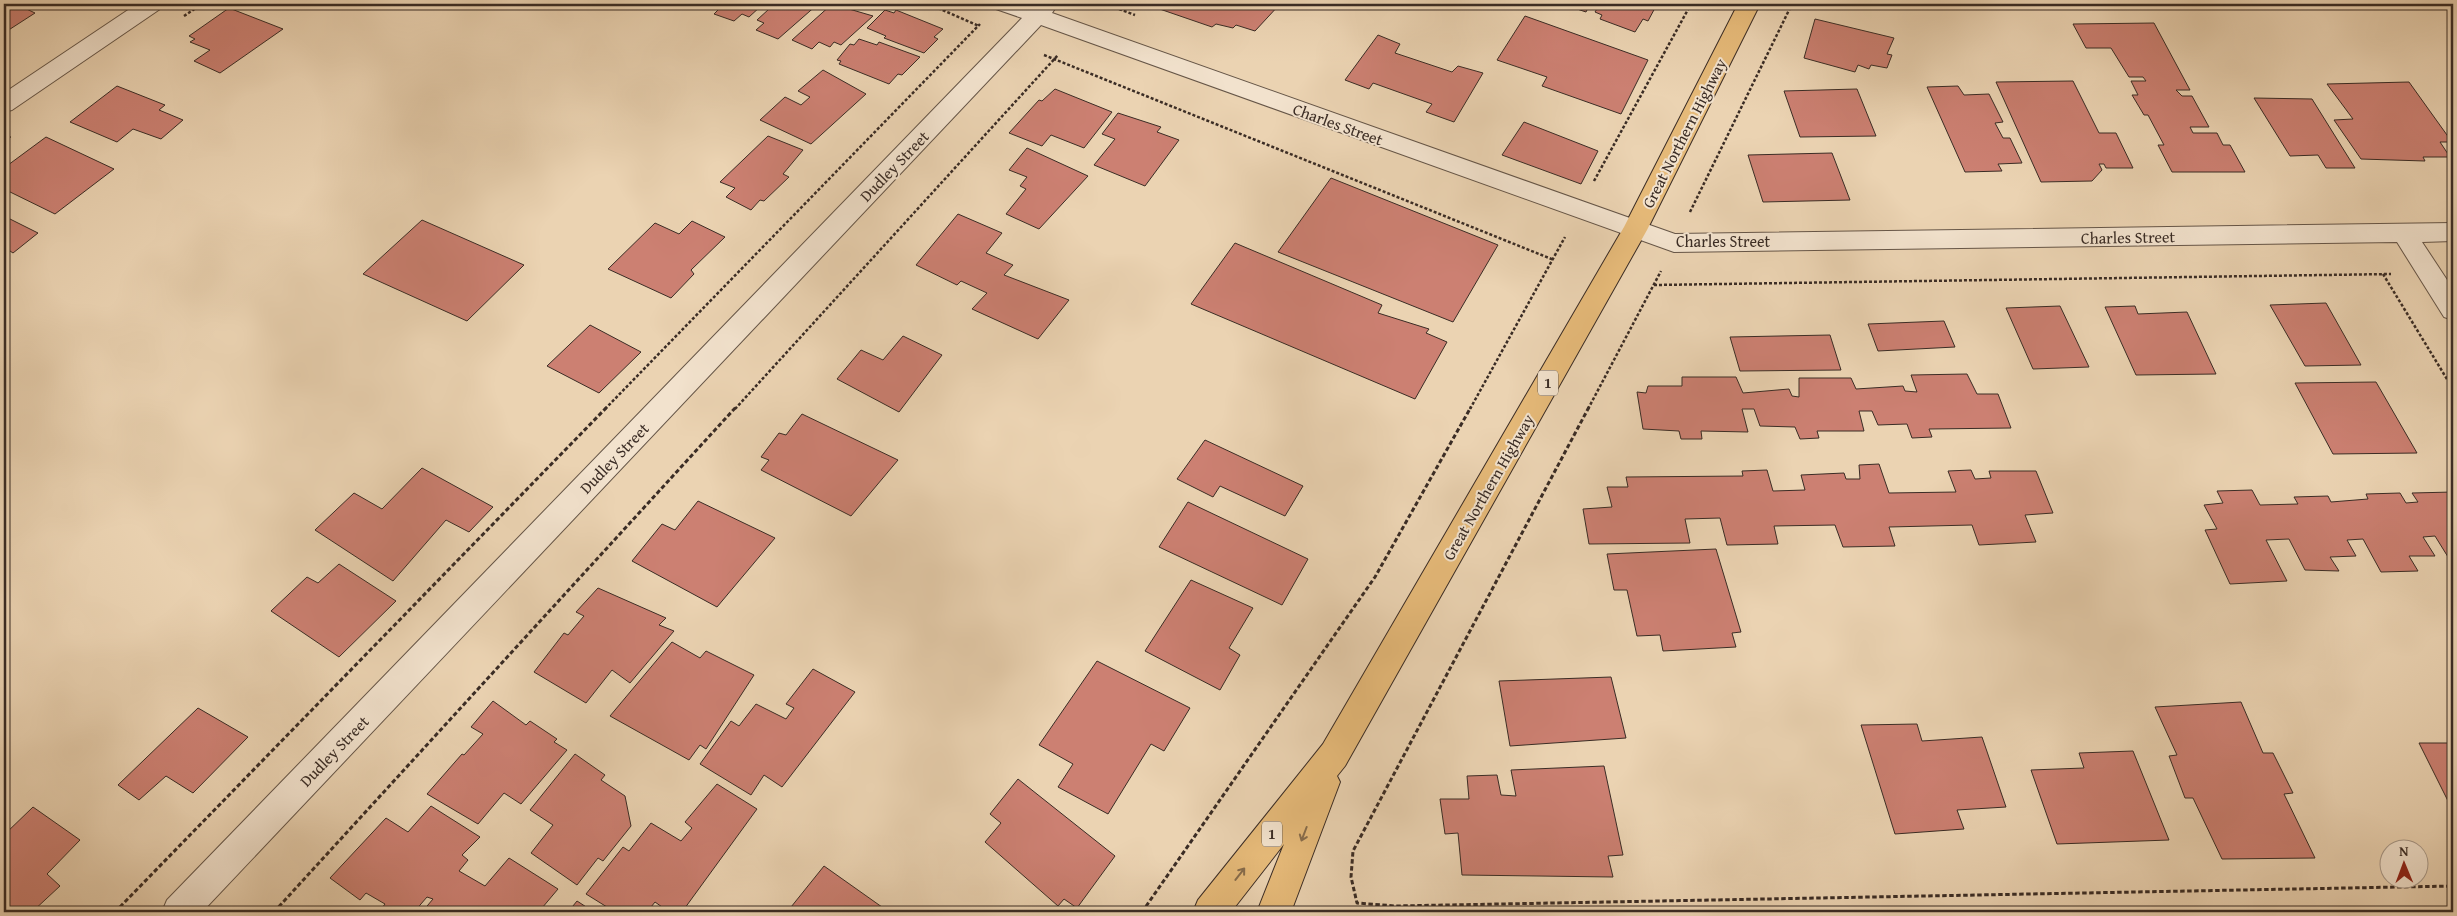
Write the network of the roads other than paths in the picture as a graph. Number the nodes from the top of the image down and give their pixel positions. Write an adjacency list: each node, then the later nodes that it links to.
1 (152, 4): 5 (street)
2 (1004, 4): 4 (street, Charles Street)
3 (1749, 4): 6 (main road, Great Northern Highway / 1)
4 (1043, 10): 6 (street, Charles Street); 11 (street, Dudley Street)
5 (4, 104)
6 (1635, 230): 8 (street, Charles Street); 10 (main road, Great Northern Highway / 1)
7 (2453, 232): 8 (street, Charles Street)
8 (2404, 233): 9 (street)
9 (2453, 310)
10 (1334, 755): 12 (main road, Great Northern Highway / 1, one-way to 10); 13 (main road, Great Northern Highway / 1, one-way to 13)
11 (179, 912)
12 (1210, 912)
13 (1274, 912)

